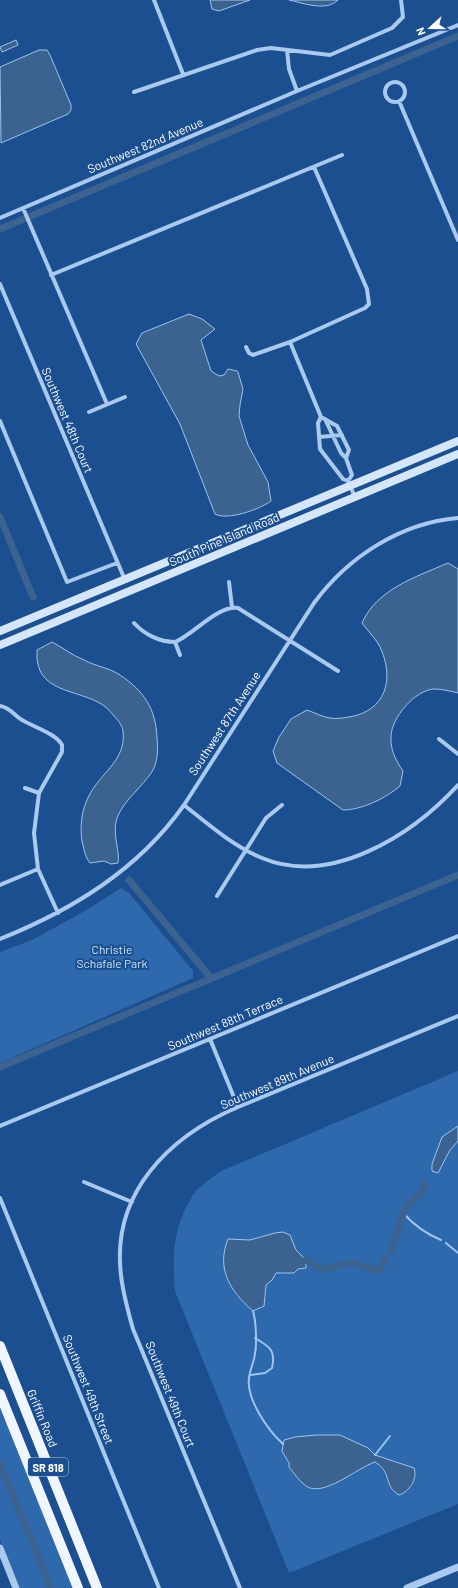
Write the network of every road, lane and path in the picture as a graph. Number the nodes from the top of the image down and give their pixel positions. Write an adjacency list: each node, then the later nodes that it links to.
1 (154, 0): 5 (street)
2 (401, 0): 4 (street)
3 (458, 25): 6 (street, Southwest 82nd Avenue)
4 (287, 50): 5 (street); 6 (street)
5 (183, 74): 7 (street)
6 (297, 91): 11 (street, Southwest 82nd Avenue)
7 (134, 92)
8 (399, 101): 8 (street); 13 (street)
9 (342, 155): 10 (street)
10 (314, 166): 14 (street); 16 (street)
11 (23, 208): 12 (street, Southwest 82nd Avenue); 14 (street)
12 (0, 218)
13 (458, 240)
14 (51, 275): 19 (street)
15 (0, 284): 34 (street, Southwest 48th Court)
16 (290, 342): 17 (street); 21 (street)
17 (246, 347)
18 (125, 397): 19 (street)
19 (107, 404): 20 (street)
20 (89, 412)
21 (323, 418): 23 (street); 24 (street); 25 (street)
22 (0, 420): 34 (street)
23 (342, 435): 25 (street); 28 (street)
24 (319, 437): 25 (street); 29 (street)
25 (333, 437): 28 (street)
26 (458, 441): 29 (main road, South Pine Island Road)
27 (458, 454): 30 (main road, South Pine Island Road)
28 (346, 458): 29 (street)
29 (349, 484): 30 (street); 32 (main road, South Pine Island Road)
30 (355, 497): 33 (main road, South Pine Island Road)
31 (458, 518): 40 (street, Southwest 87th Avenue)
32 (199, 549): 33 (main road); 35 (main road, South Pine Island Road)
33 (203, 560): 42 (main road, South Pine Island Road)
34 (117, 563): 35 (street, Southwest 48th Court)
35 (125, 580): 39 (main road, South Pine Island Road)
36 (229, 582): 37 (street)
37 (232, 607): 40 (street); 41 (street)
38 (134, 623): 41 (street)
39 (0, 631)
40 (290, 640): 44 (street); 51 (street, Southwest 87th Avenue)
41 (175, 642): 43 (street)
42 (0, 645)
43 (180, 655)
44 (338, 672)
45 (1, 706): 50 (street)
46 (439, 739): 47 (street)
47 (458, 754)
48 (458, 785): 53 (street)
49 (25, 788): 50 (street)
50 (39, 793): 54 (street)
51 (184, 805): 53 (street); 57 (street, Southwest 87th Avenue)
52 (282, 805): 53 (street)
53 (246, 850): 56 (street)
54 (38, 870): 55 (street); 57 (street)
55 (0, 885)
56 (216, 896)
57 (58, 913): 59 (street, Southwest 87th Avenue)
58 (458, 936): 61 (street, Southwest 88th Terrace)
59 (0, 939)
60 (458, 1016): 62 (street, Southwest 89th Avenue)
61 (210, 1039): 62 (street); 63 (street, Southwest 88th Terrace)
62 (238, 1107): 66 (street, Southwest 89th Avenue)
63 (0, 1126)
64 (84, 1182): 66 (street)
65 (0, 1198): 74 (street, Southwest 49th Street)
66 (132, 1202): 75 (street, Southwest 49th Court)
67 (0, 1346): 73 (main road, Griffin Road / SR 818)
68 (0, 1394): 72 (main road, SR 818)
69 (0, 1548): 71 (street)
70 (458, 1567): 76 (street)
71 (16, 1588)
72 (78, 1588)
73 (97, 1588)
74 (159, 1588)
75 (240, 1588)
76 (407, 1588)

